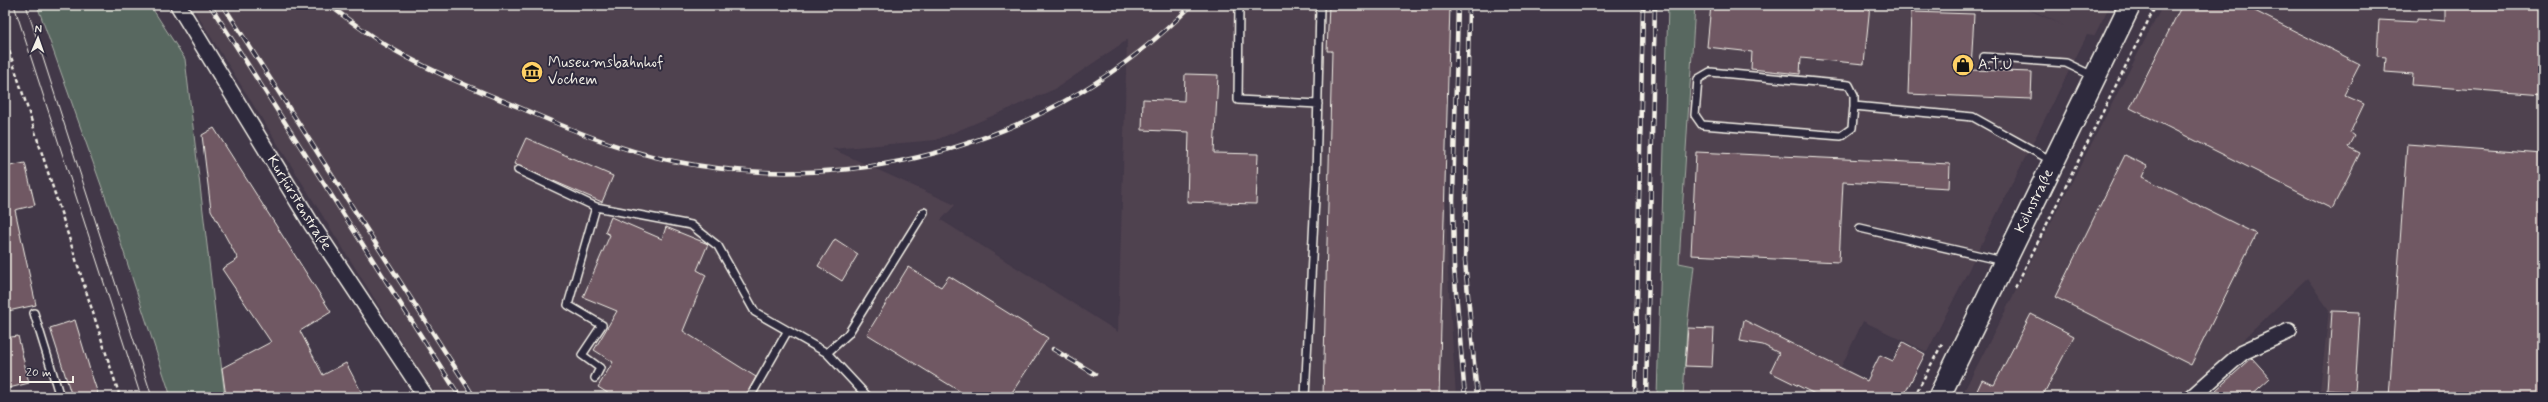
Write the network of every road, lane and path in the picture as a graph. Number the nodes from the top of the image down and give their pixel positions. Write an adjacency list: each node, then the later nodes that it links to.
1 (178, 5): 26 (street, Kurfürstenstraße)
2 (1239, 5): 10 (lane)
3 (2130, 5): 9 (main road, Kölnstraße)
4 (2156, 5): 18 (path)
5 (1320, 7): 10 (lane)
6 (5, 38): 7 (path)
7 (6, 43): 25 (path)
8 (1984, 57): 9 (lane)
9 (2095, 77): 12 (main road, Kölnstraße)
10 (1318, 104): 29 (lane)
11 (1854, 106): 11 (lane); 12 (lane)
12 (2054, 162): 17 (main road, Kölnstraße)
13 (518, 170): 14 (lane)
14 (596, 207): 21 (lane); 23 (lane)
15 (924, 212): 22 (lane)
16 (1860, 228): 17 (lane)
17 (2005, 262): 30 (main road, Kölnstraße)
18 (2014, 291)
19 (34, 313): 24 (lane)
20 (2289, 331): 31 (street)
21 (787, 332): 22 (lane); 27 (lane)
22 (827, 353): 28 (lane)
23 (595, 378)
24 (60, 397)
25 (120, 397)
26 (426, 397)
27 (750, 397)
28 (868, 397)
29 (1305, 397)
30 (1939, 397)
31 (2192, 397)

